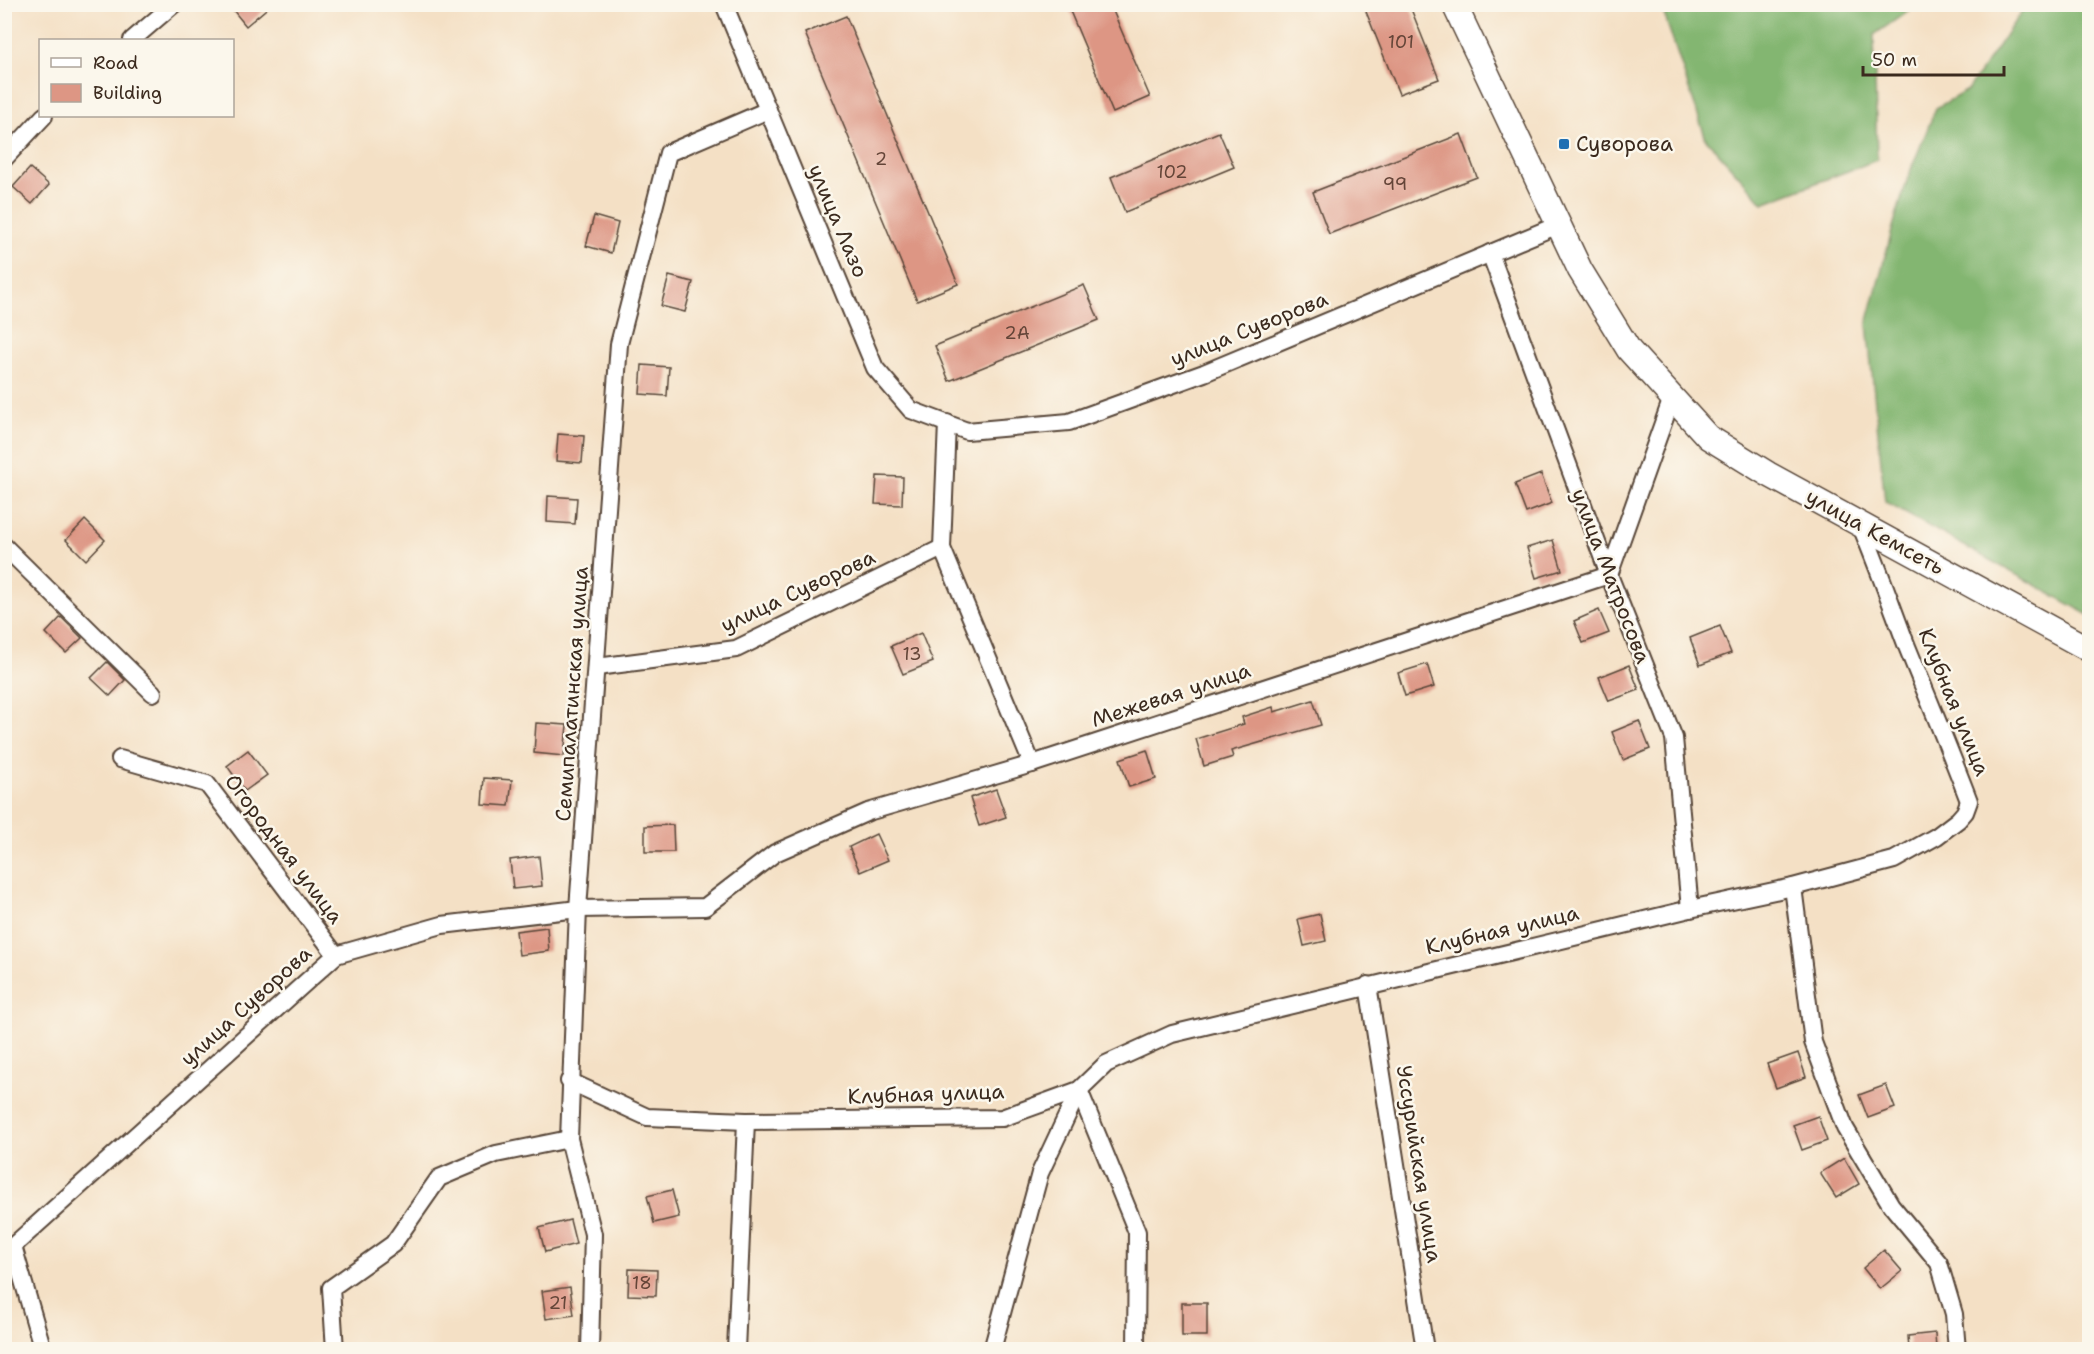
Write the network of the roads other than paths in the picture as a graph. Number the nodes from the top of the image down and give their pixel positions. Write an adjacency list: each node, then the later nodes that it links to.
1 (174, 4): 4 (street)
2 (724, 4): 5 (street, улица Лазо)
3 (1454, 4): 8 (main road)
4 (133, 39)
5 (768, 110): 11 (street, улица Лазо); 17 (street, Семипалатинская улица)
6 (43, 117): 7 (street)
7 (4, 159)
8 (1558, 225): 9 (street, улица Суворова); 10 (main road)
9 (1490, 253): 11 (street, улица Суворова); 15 (street, улица Матросова)
10 (1672, 398): 12 (main road, улица Кемсеть); 15 (street)
11 (947, 423): 14 (street)
12 (1860, 524): 16 (main road, улица Кемсеть); 21 (street, Клубная улица)
13 (4, 546): 18 (street)
14 (942, 548): 17 (street, улица Суворова); 20 (street)
15 (1609, 575): 20 (street, Межевая улица); 23 (street, улица Матросова)
16 (2090, 650)
17 (597, 667): 22 (street, Семипалатинская улица)
18 (153, 693)
19 (120, 759): 24 (street, Огородная улица)
20 (1032, 764): 22 (street, Межевая улица)
21 (1793, 887): 23 (street, Клубная улица); 38 (street)
22 (578, 909): 24 (street, улица Суворова); 26 (street, Семипалатинская улица)
23 (1690, 909): 25 (street, Клубная улица)
24 (336, 955): 30 (street, улица Суворова)
25 (1368, 986): 27 (street, Клубная улица); 37 (street, Уссурийская улица)
26 (570, 1081): 28 (street, Клубная улица); 29 (street, Семипалатинская улица)
27 (1079, 1090): 28 (street, Клубная улица); 35 (street); 36 (street)
28 (746, 1120): 34 (street)
29 (568, 1140): 32 (street); 33 (street, Семипалатинская улица)
30 (9, 1251): 31 (street)
31 (43, 1350)
32 (334, 1350)
33 (590, 1350)
34 (736, 1350)
35 (992, 1350)
36 (1136, 1350)
37 (1425, 1350)
38 (1958, 1350)

